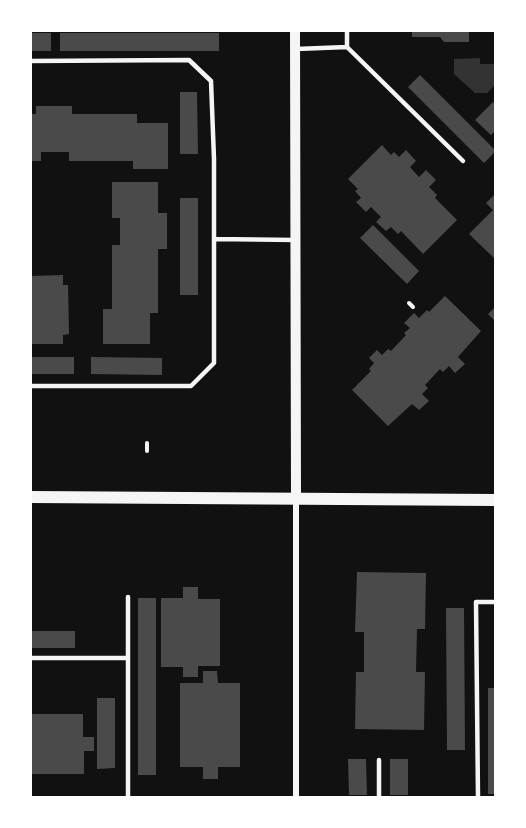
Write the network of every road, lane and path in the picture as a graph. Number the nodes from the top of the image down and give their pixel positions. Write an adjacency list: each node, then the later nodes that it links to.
1 (295, 30): 4 (street)
2 (347, 30): 3 (lane)
3 (347, 48): 4 (lane); 6 (lane)
4 (295, 49): 8 (street)
5 (30, 61): 7 (lane)
6 (463, 161)
7 (214, 239): 8 (lane); 11 (lane)
8 (295, 240): 15 (street)
9 (409, 303): 10 (path)
10 (413, 307)
11 (30, 386)
12 (147, 442): 13 (path)
13 (147, 451)
14 (30, 497): 15 (main road)
15 (296, 498): 16 (main road); 23 (street)
16 (496, 500)
17 (128, 597): 20 (lane)
18 (496, 602): 25 (lane)
19 (30, 658): 20 (lane)
20 (127, 658): 22 (lane)
21 (379, 760): 24 (lane)
22 (128, 798)
23 (296, 798)
24 (379, 798)
25 (478, 798)

